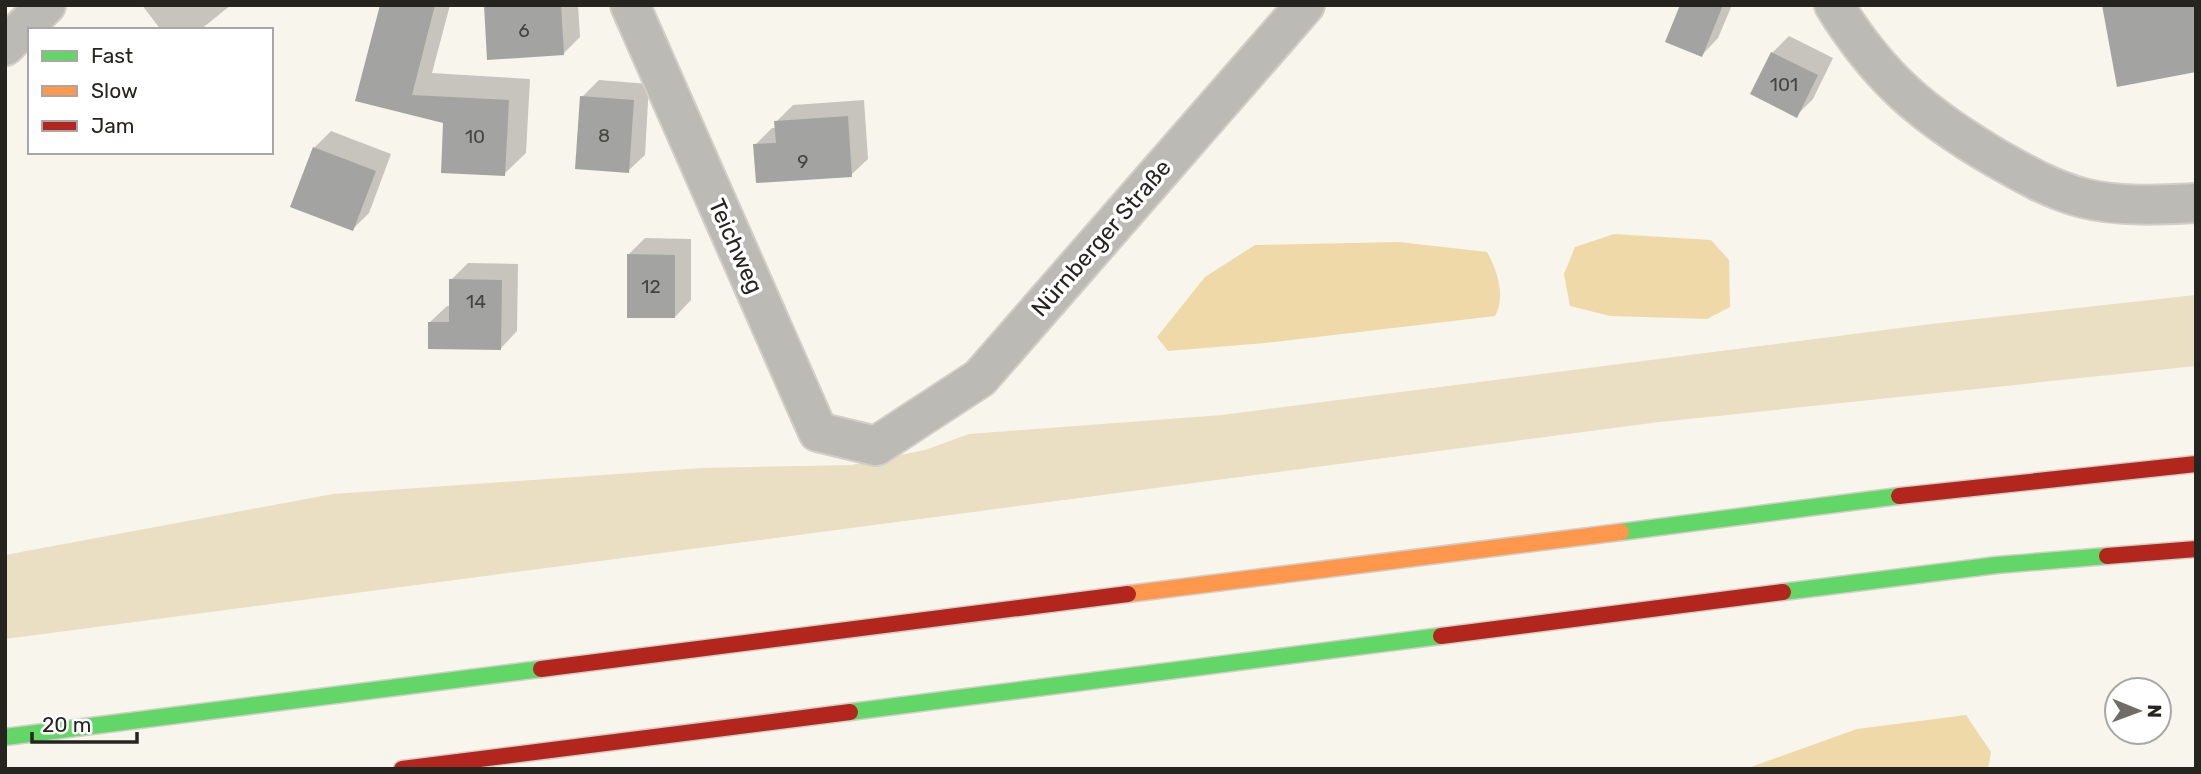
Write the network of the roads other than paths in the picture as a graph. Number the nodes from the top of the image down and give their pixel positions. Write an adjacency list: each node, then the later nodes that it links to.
1 (46, 5): 5 (street)
2 (630, 5): 7 (street, Teichweg)
3 (1305, 5): 7 (street, Nürnberger Straße)
4 (1834, 5): 6 (street)
5 (5, 46)
6 (2196, 204)
7 (876, 446)
8 (2196, 464): 10 (highway)
9 (2196, 549): 11 (highway)
10 (5, 737)
11 (402, 769)

